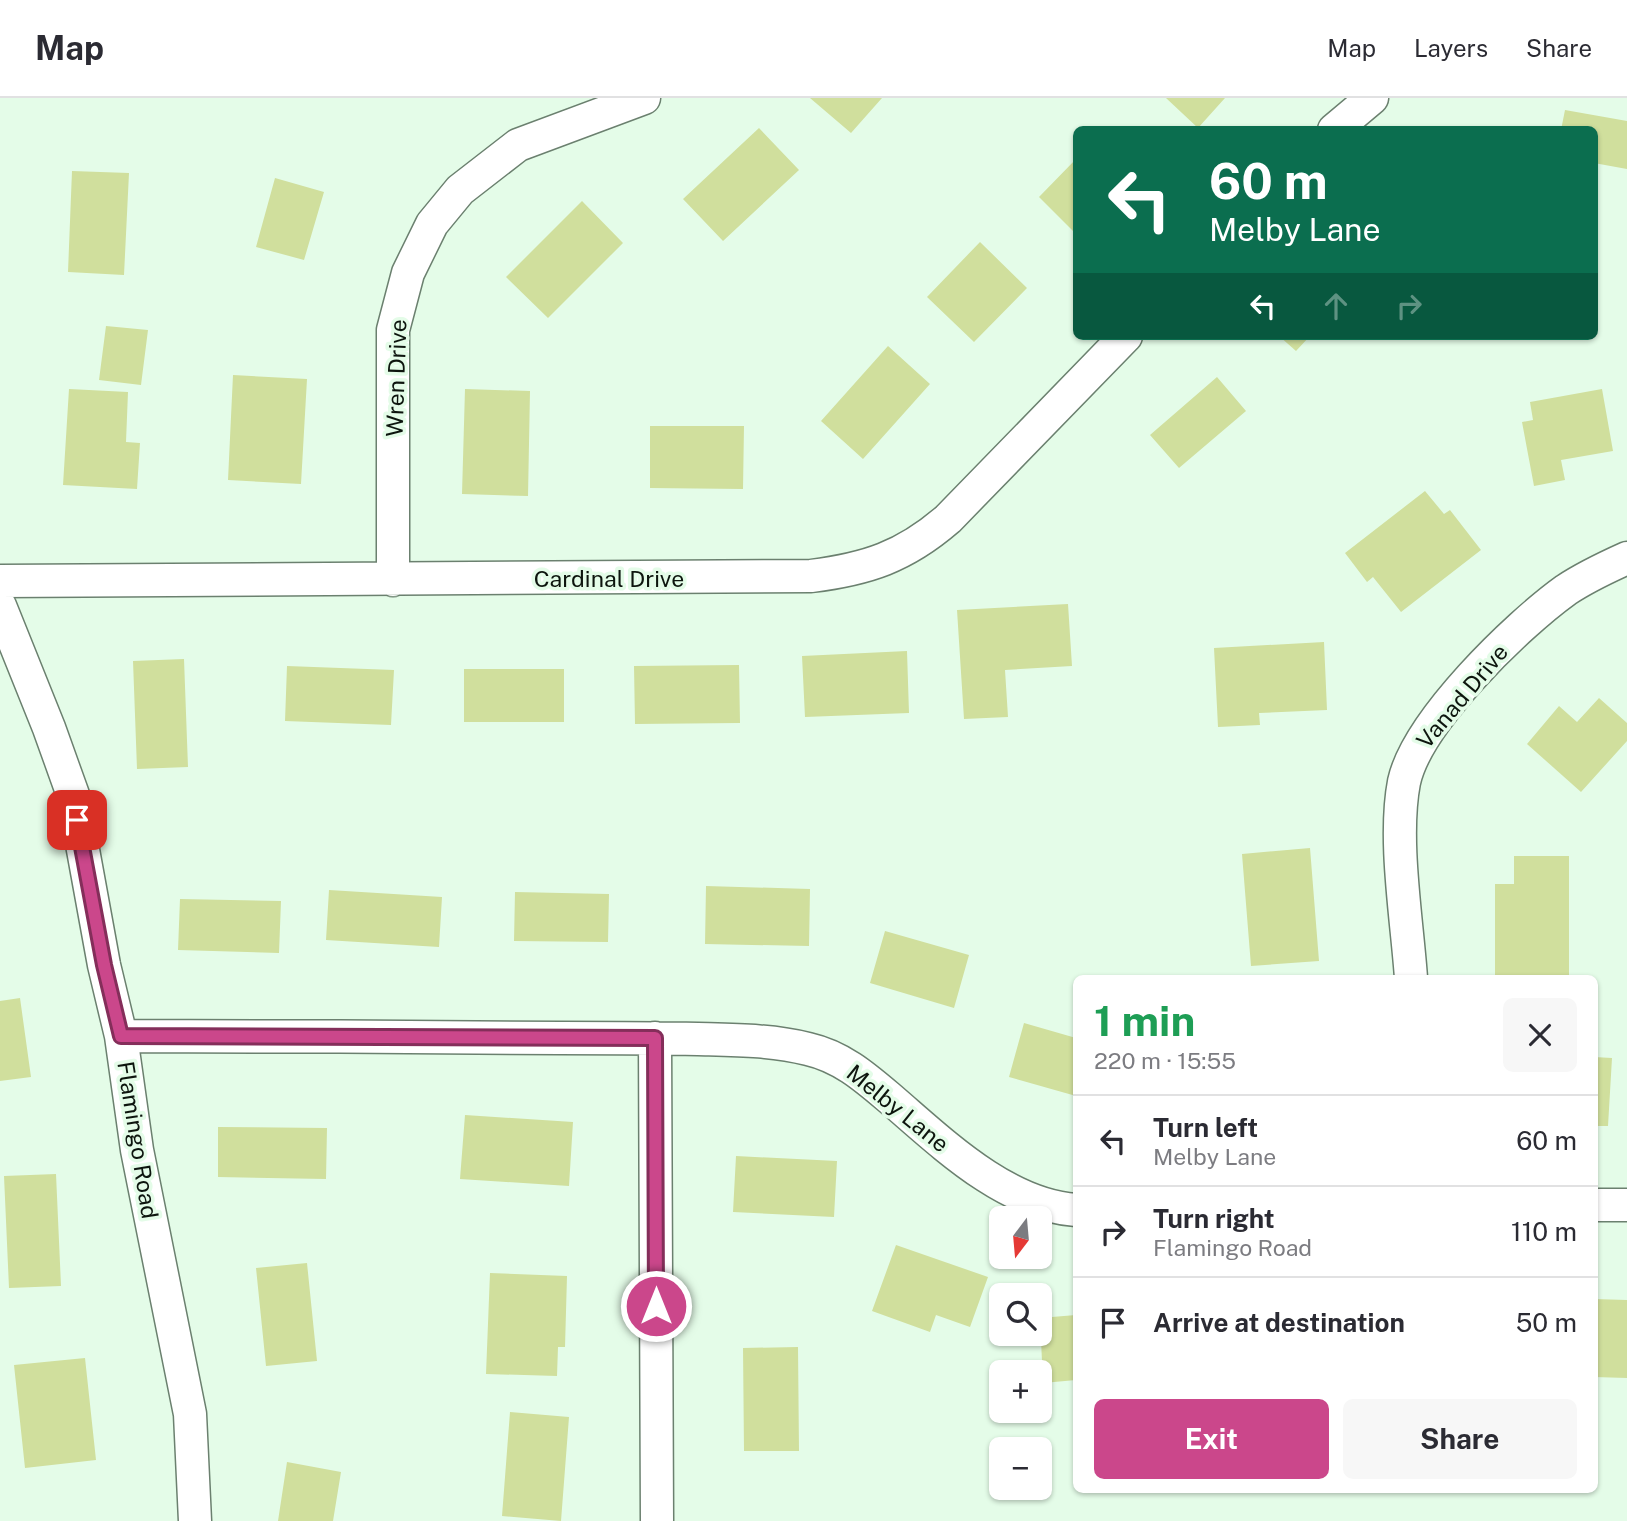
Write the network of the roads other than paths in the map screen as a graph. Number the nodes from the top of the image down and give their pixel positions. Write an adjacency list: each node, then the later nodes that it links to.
1 (644, 98): 6 (street, Wren Drive)
2 (1372, 98): 3 (street)
3 (1339, 126)
4 (1122, 340): 6 (street, Cardinal Drive)
5 (1627, 558): 9 (street, Vanad Drive)
6 (393, 580): 7 (street, Cardinal Drive)
7 (0, 581)
8 (0, 607): 10 (street, Flamingo Road)
9 (1411, 975)
10 (121, 1036): 11 (street, Melby Lane); 15 (street, Flamingo Road)
11 (655, 1038): 14 (street, Melby Lane); 16 (street)
12 (1598, 1205): 13 (street)
13 (1627, 1205)
14 (1073, 1209)
15 (195, 1521)
16 (657, 1521)

